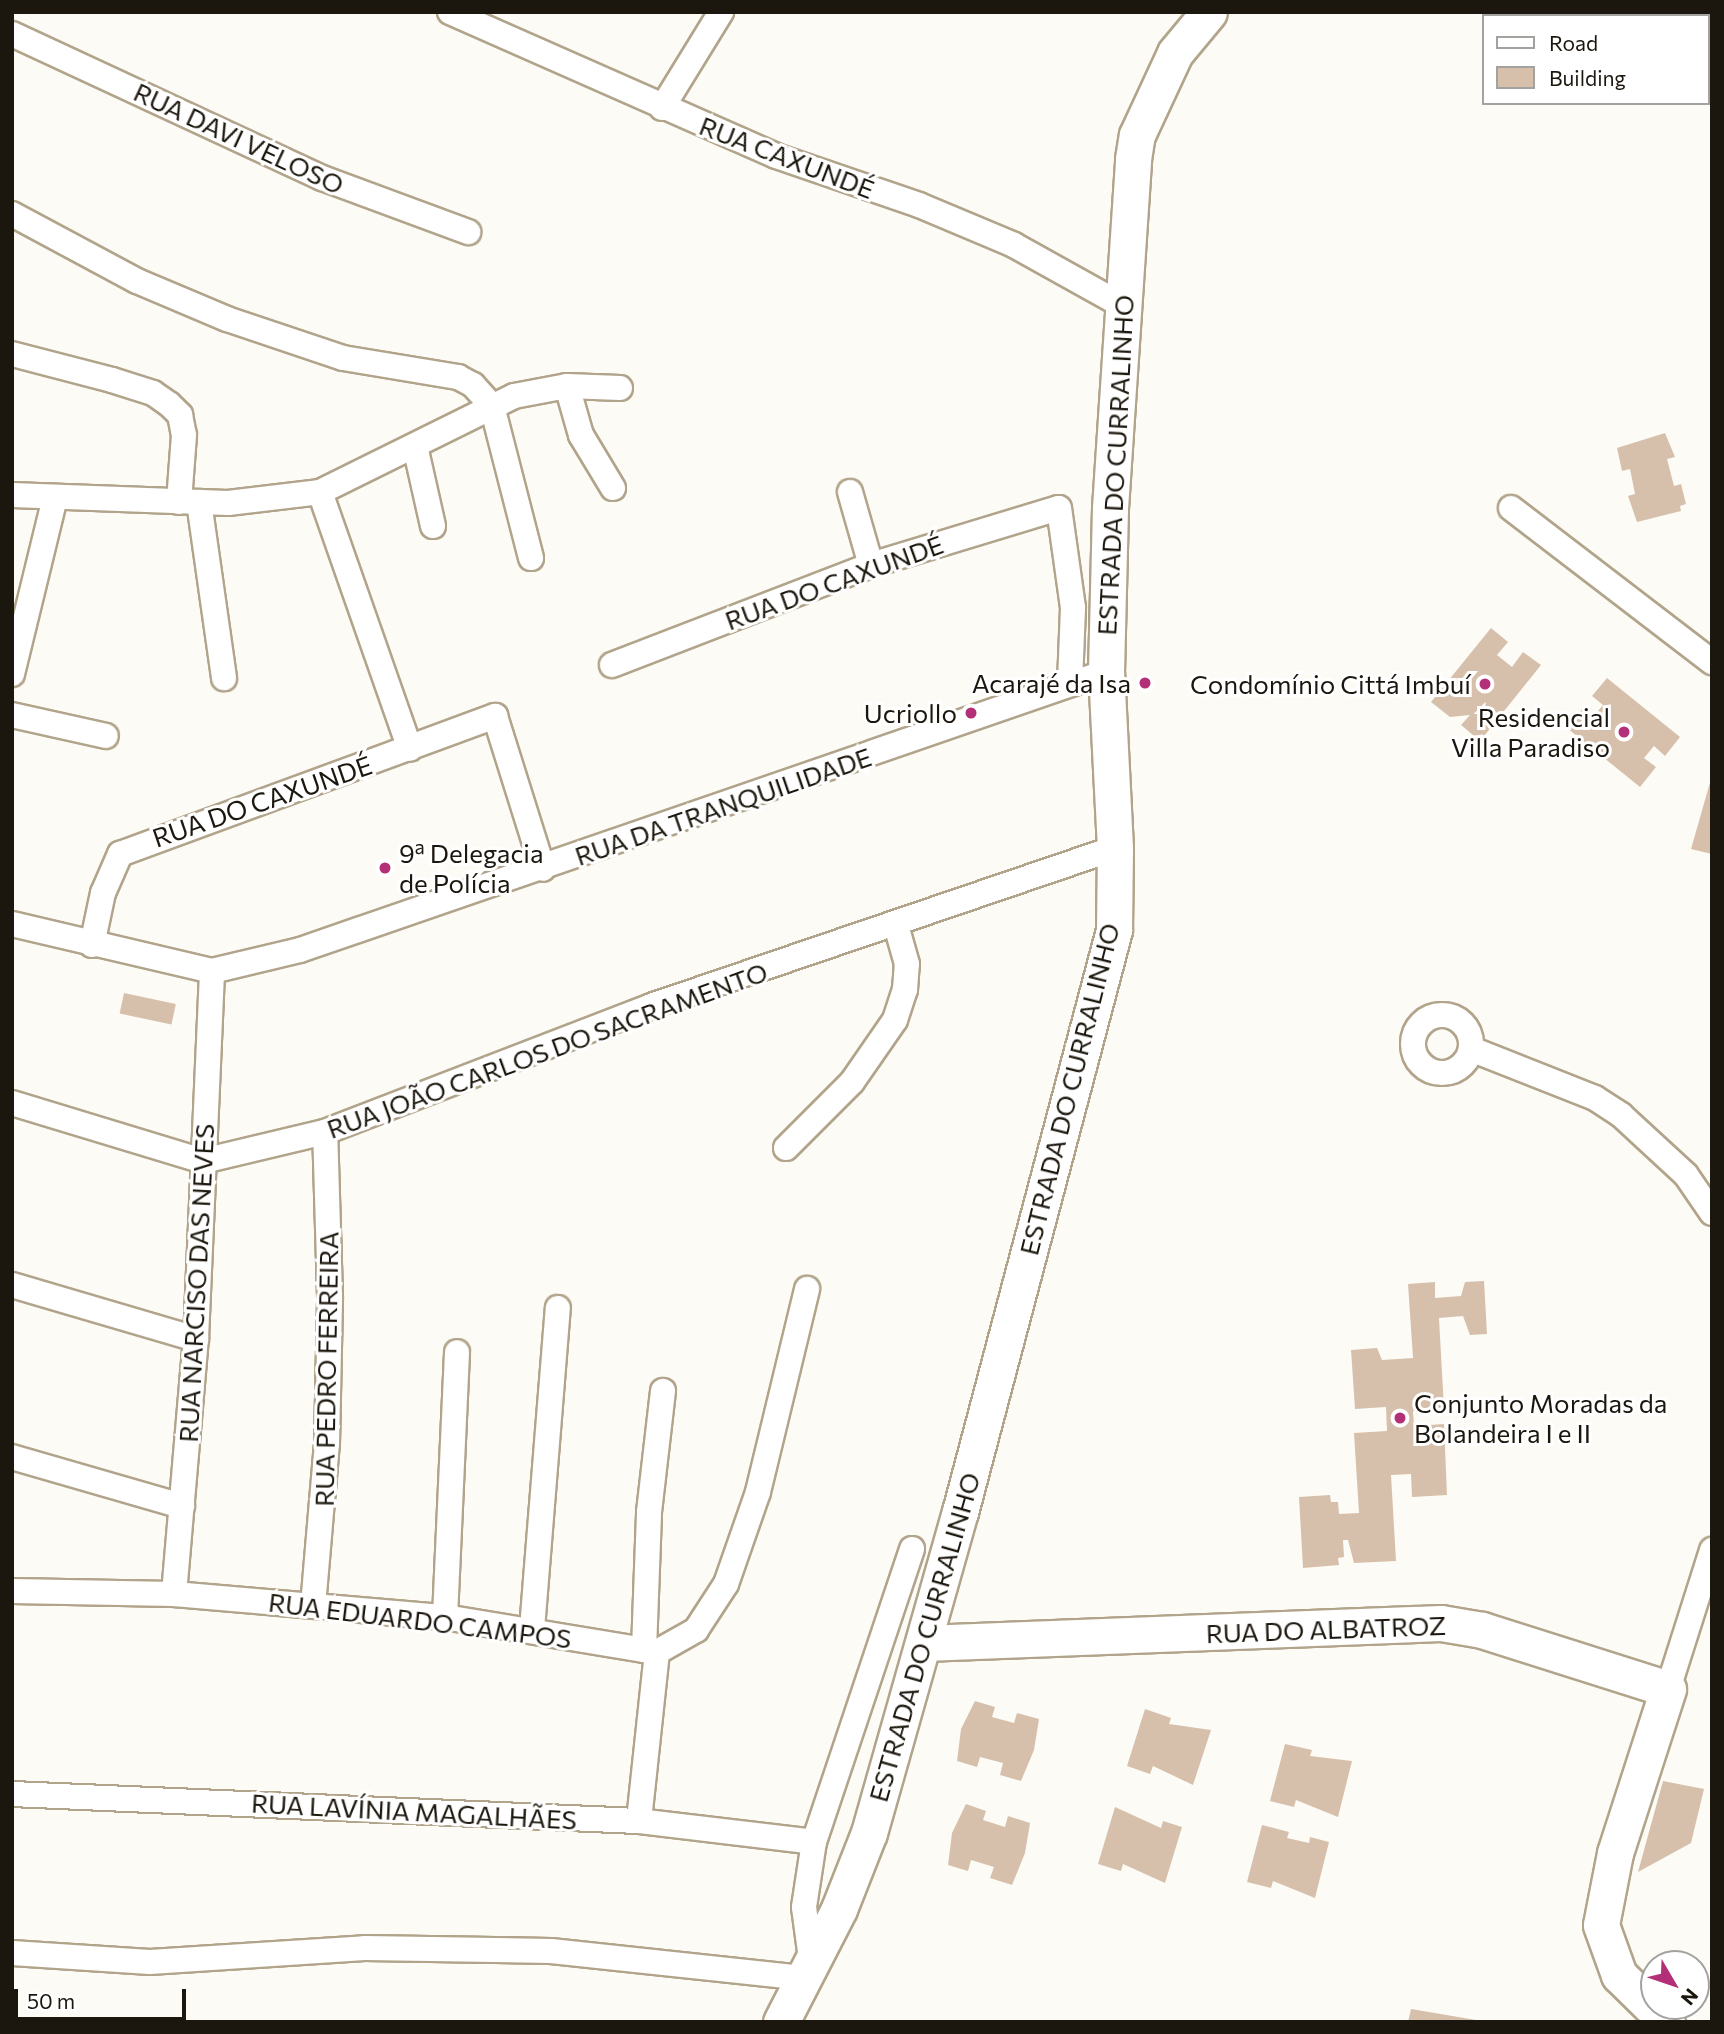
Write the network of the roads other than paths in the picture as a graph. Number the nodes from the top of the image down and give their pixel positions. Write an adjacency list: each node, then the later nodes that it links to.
1 (450, 12): 5 (street, RUA CAXUNDÉ)
2 (721, 12): 5 (street)
3 (1209, 12): 8 (street, ESTRADA DO CURRALINHO)
4 (12, 34): 7 (street, RUA DAVI VELOSO)
5 (663, 108): 8 (street, RUA CAXUNDÉ)
6 (12, 214): 12 (street)
7 (468, 232)
8 (1122, 305): 26 (street, ESTRADA DO CURRALINHO)
9 (12, 354): 19 (street)
10 (566, 386): 11 (street); 12 (street); 14 (street)
11 (620, 388)
12 (492, 406): 13 (street); 22 (street)
13 (415, 446): 15 (street); 21 (street)
14 (613, 488)
15 (320, 492): 19 (street); 32 (street)
16 (850, 492): 23 (street)
17 (12, 495): 18 (street)
18 (55, 497): 19 (street); 27 (street)
19 (189, 502): 28 (street)
20 (1511, 508): 24 (street)
21 (433, 526)
22 (531, 558)
23 (871, 565): 25 (street, RUA DO CAXUNDÉ); 29 (street, RUA DO CAXUNDÉ)
24 (1712, 662)
25 (612, 664)
26 (1106, 672): 29 (street, RUA DA TRANQUILIDADE); 33 (street, ESTRADA DO CURRALINHO)
27 (12, 674)
28 (224, 678)
29 (1070, 684): 34 (street, RUA DA TRANQUILIDADE)
30 (12, 715): 31 (street)
31 (106, 736)
32 (410, 749): 34 (street, RUA DO CAXUNDÉ); 37 (street, RUA DO CAXUNDÉ)
33 (1115, 848): 36 (street, RUA JOÃO CARLOS DO SACRAMENTO); 60 (street, ESTRADA DO CURRALINHO)
34 (543, 869): 38 (street, RUA DA TRANQUILIDADE)
35 (12, 924): 37 (street, RUA DA TRANQUILIDADE)
36 (896, 925): 41 (street, RUA JOÃO CARLOS DO SACRAMENTO); 42 (street)
37 (92, 945): 38 (street, RUA DA TRANQUILIDADE)
38 (212, 971): 43 (street, RUA NARCISO DAS NEVES)
39 (1471, 1049): 44 (street)
40 (12, 1103): 43 (street)
41 (325, 1132): 43 (street, RUA JOÃO CARLOS DO SACRAMENTO); 57 (street, RUA PEDRO FERREIRA)
42 (786, 1148)
43 (203, 1161): 48 (street, RUA NARCISO DAS NEVES)
44 (1712, 1213)
45 (12, 1284): 48 (street)
46 (807, 1289): 61 (street)
47 (558, 1308): 59 (street)
48 (196, 1339): 52 (street, RUA NARCISO DAS NEVES)
49 (457, 1352): 58 (street)
50 (663, 1391): 61 (street)
51 (12, 1457): 52 (street)
52 (182, 1506): 56 (street, RUA NARCISO DAS NEVES)
53 (912, 1549): 65 (street)
54 (1712, 1550): 62 (street)
55 (12, 1591): 56 (street, RUA EDUARDO CAMPOS)
56 (174, 1594): 57 (street, RUA EDUARDO CAMPOS)
57 (313, 1606): 58 (street, RUA EDUARDO CAMPOS)
58 (445, 1617): 59 (street, RUA EDUARDO CAMPOS)
59 (532, 1629): 61 (street, RUA EDUARDO CAMPOS)
60 (924, 1643): 62 (street, RUA DO ALBATROZ); 67 (street, ESTRADA DO CURRALINHO)
61 (651, 1651): 64 (street)
62 (1668, 1689): 69 (street)
63 (12, 1794): 64 (street, RUA LAVÍNIA MAGALHÃES)
64 (639, 1821): 65 (street, RUA LAVÍNIA MAGALHÃES)
65 (814, 1843): 67 (street)
66 (12, 1954): 67 (street)
67 (807, 1968): 68 (street, ESTRADA DO CURRALINHO)
68 (781, 2022)
69 (1667, 2022)

